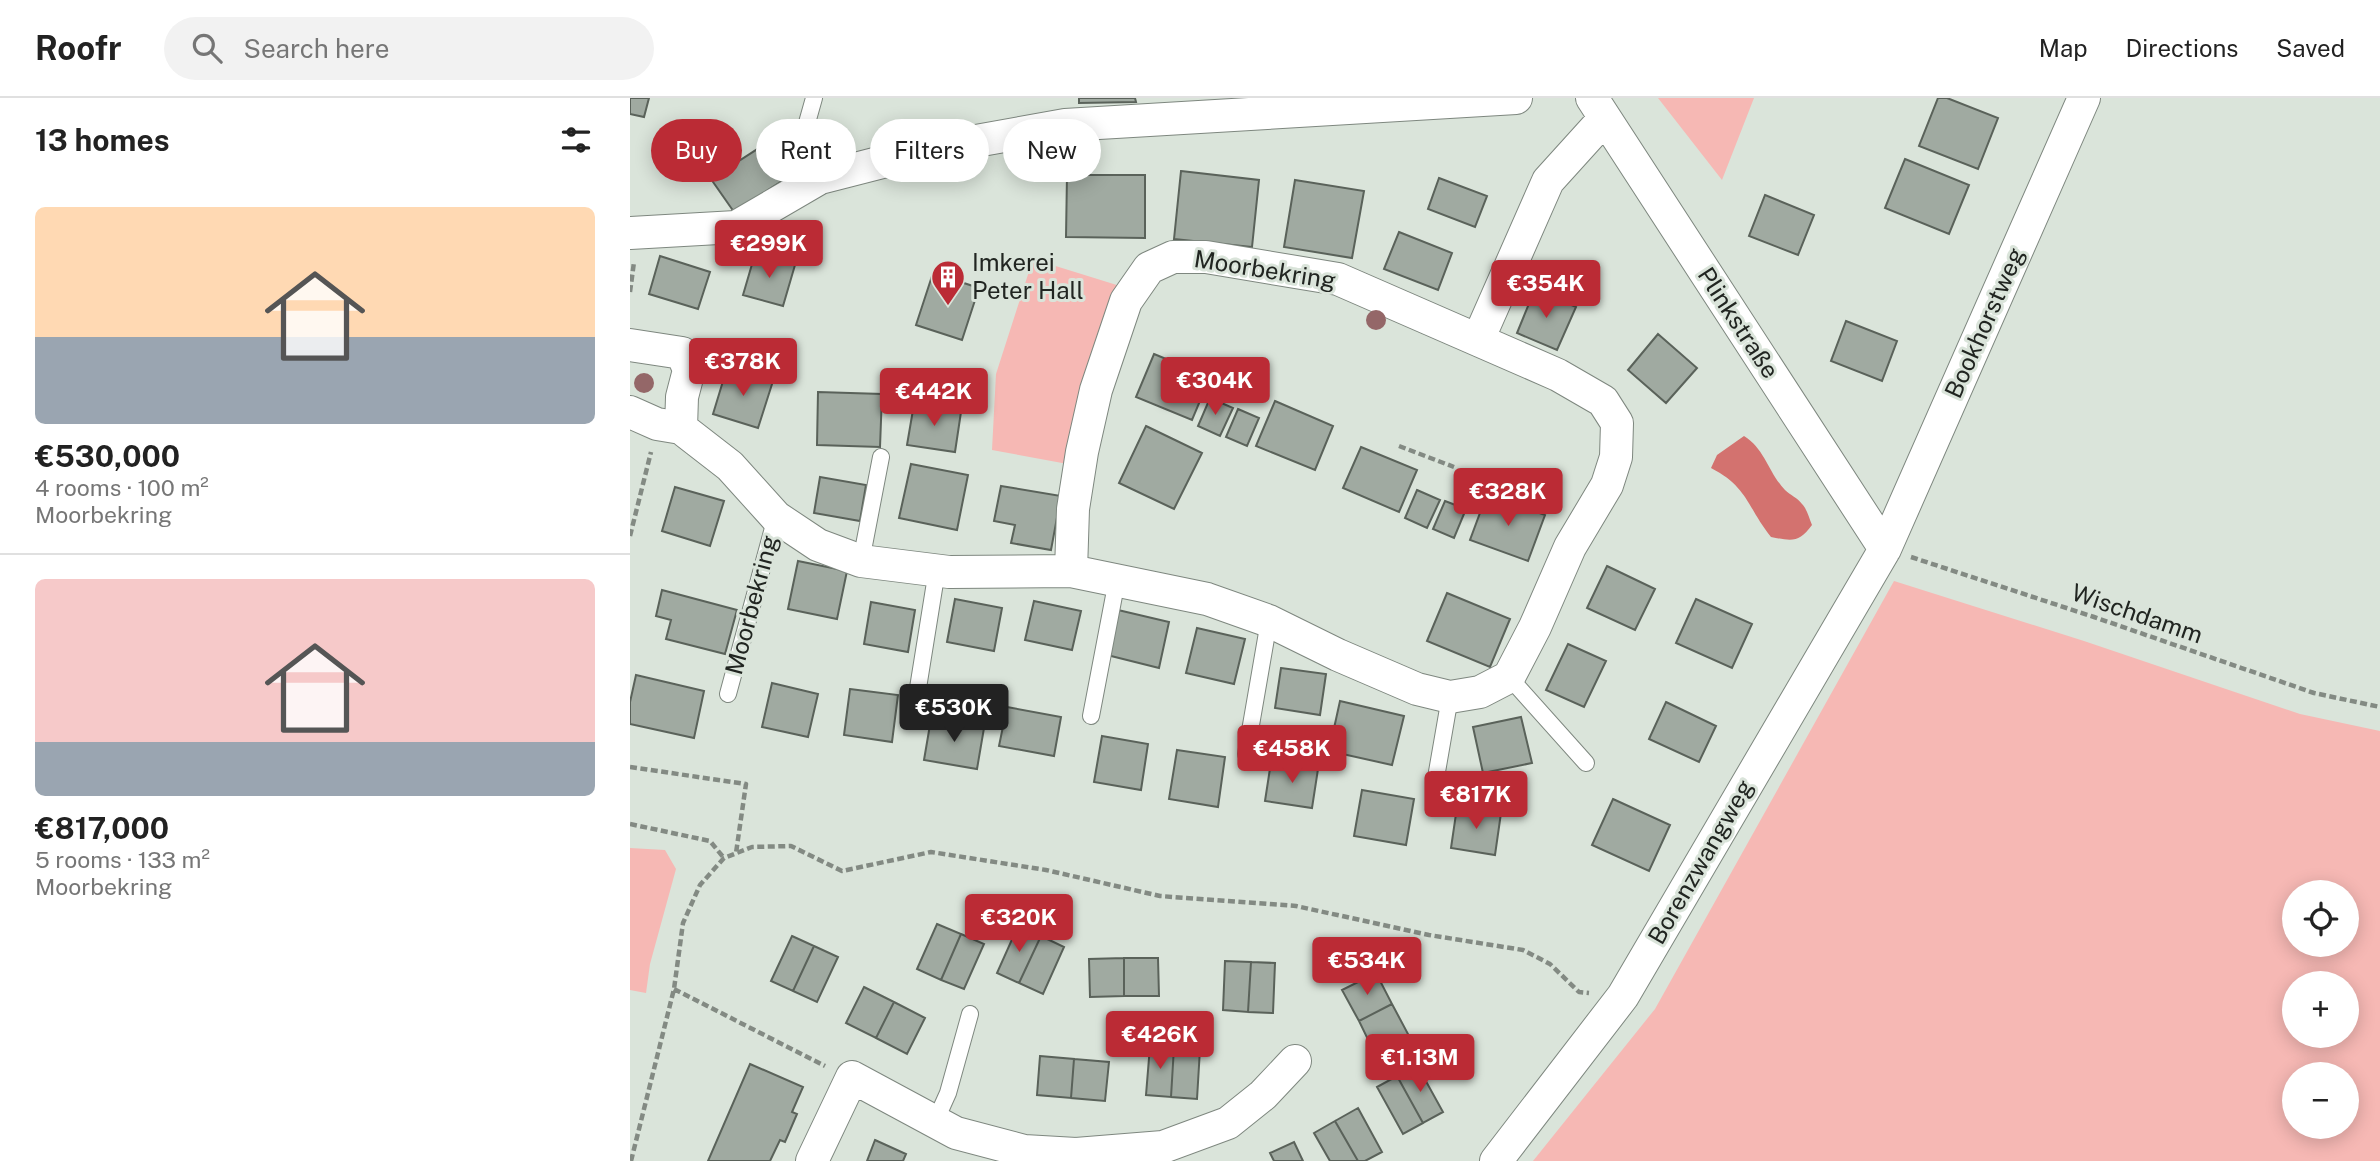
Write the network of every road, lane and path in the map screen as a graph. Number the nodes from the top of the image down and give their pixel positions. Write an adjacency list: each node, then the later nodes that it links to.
1 (814, 98): 5 (lane)
2 (1516, 98): 6 (street)
3 (2084, 98): 17 (street, Bookhorstweg)
4 (1598, 108): 9 (street); 17 (street, Plinkstraße)
5 (808, 119)
6 (856, 169)
7 (813, 182): 8 (street)
8 (630, 233)
9 (1478, 340): 20 (street, Moorbekring); 23 (street, Moorbekring)
10 (630, 345): 11 (street)
11 (656, 421): 15 (street, Moorbekring); 16 (path)
12 (1399, 446): 14 (path)
13 (881, 457): 18 (lane)
14 (1454, 467)
15 (776, 517): 18 (street, Moorbekring); 25 (lane, Moorbekring)
16 (630, 536)
17 (1885, 549): 27 (path, Wischdamm); 37 (street, Borenzwangweg)
18 (861, 561): 19 (street, Moorbekring)
19 (937, 570): 20 (street, Moorbekring); 24 (lane)
20 (1071, 571): 21 (street, Moorbekring)
21 (1117, 580): 22 (street, Moorbekring); 28 (lane)
22 (1269, 621): 26 (street, Moorbekring); 29 (lane)
23 (1509, 677): 26 (street, Moorbekring); 30 (lane)
24 (918, 688)
25 (728, 694)
26 (1450, 697): 32 (lane)
27 (2380, 707)
28 (1091, 716)
29 (1246, 754)
30 (1586, 763)
31 (630, 767): 34 (path)
32 (1434, 789)
33 (630, 824): 35 (path)
34 (736, 853): 35 (path); 37 (path)
35 (724, 858): 36 (path)
36 (674, 989): 40 (path); 42 (path)
37 (1623, 996): 44 (street, Borenzwangweg)
38 (970, 1014): 41 (lane)
39 (1295, 1061): 41 (street)
40 (852, 1077): 41 (street); 43 (street)
41 (935, 1122)
42 (631, 1161)
43 (813, 1161)
44 (1496, 1161)

